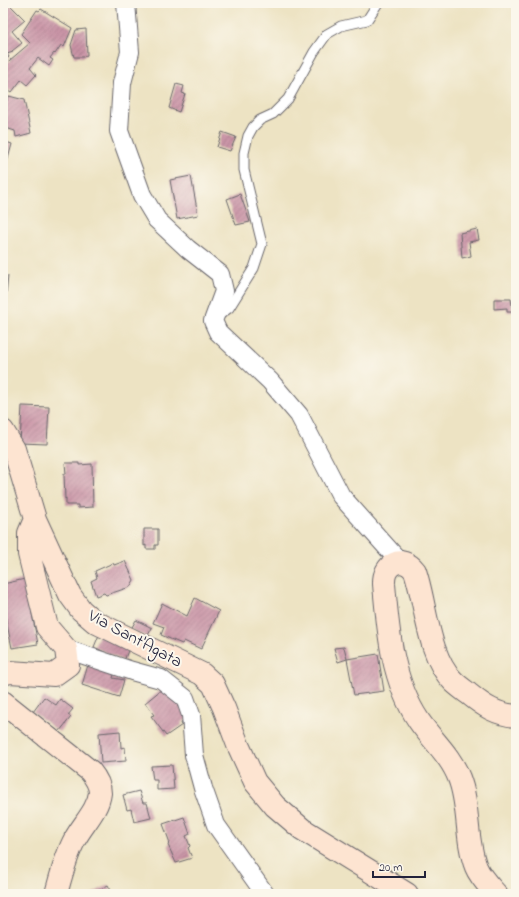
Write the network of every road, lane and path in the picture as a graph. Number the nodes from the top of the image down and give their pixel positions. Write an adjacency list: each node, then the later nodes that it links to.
1 (126, 3): 3 (street)
2 (378, 3): 3 (lane)
3 (213, 321): 6 (street)
4 (3, 431): 5 (street, Via Sant'Agata)
5 (35, 519): 7 (street); 13 (street, Via Sant'Agata)
6 (400, 562): 10 (street); 14 (street)
7 (66, 650): 8 (street); 12 (street, Via Sant'Agata)
8 (3, 674)
9 (3, 702): 11 (street)
10 (516, 716)
11 (56, 894)
12 (265, 894)
13 (407, 894)
14 (496, 894)

